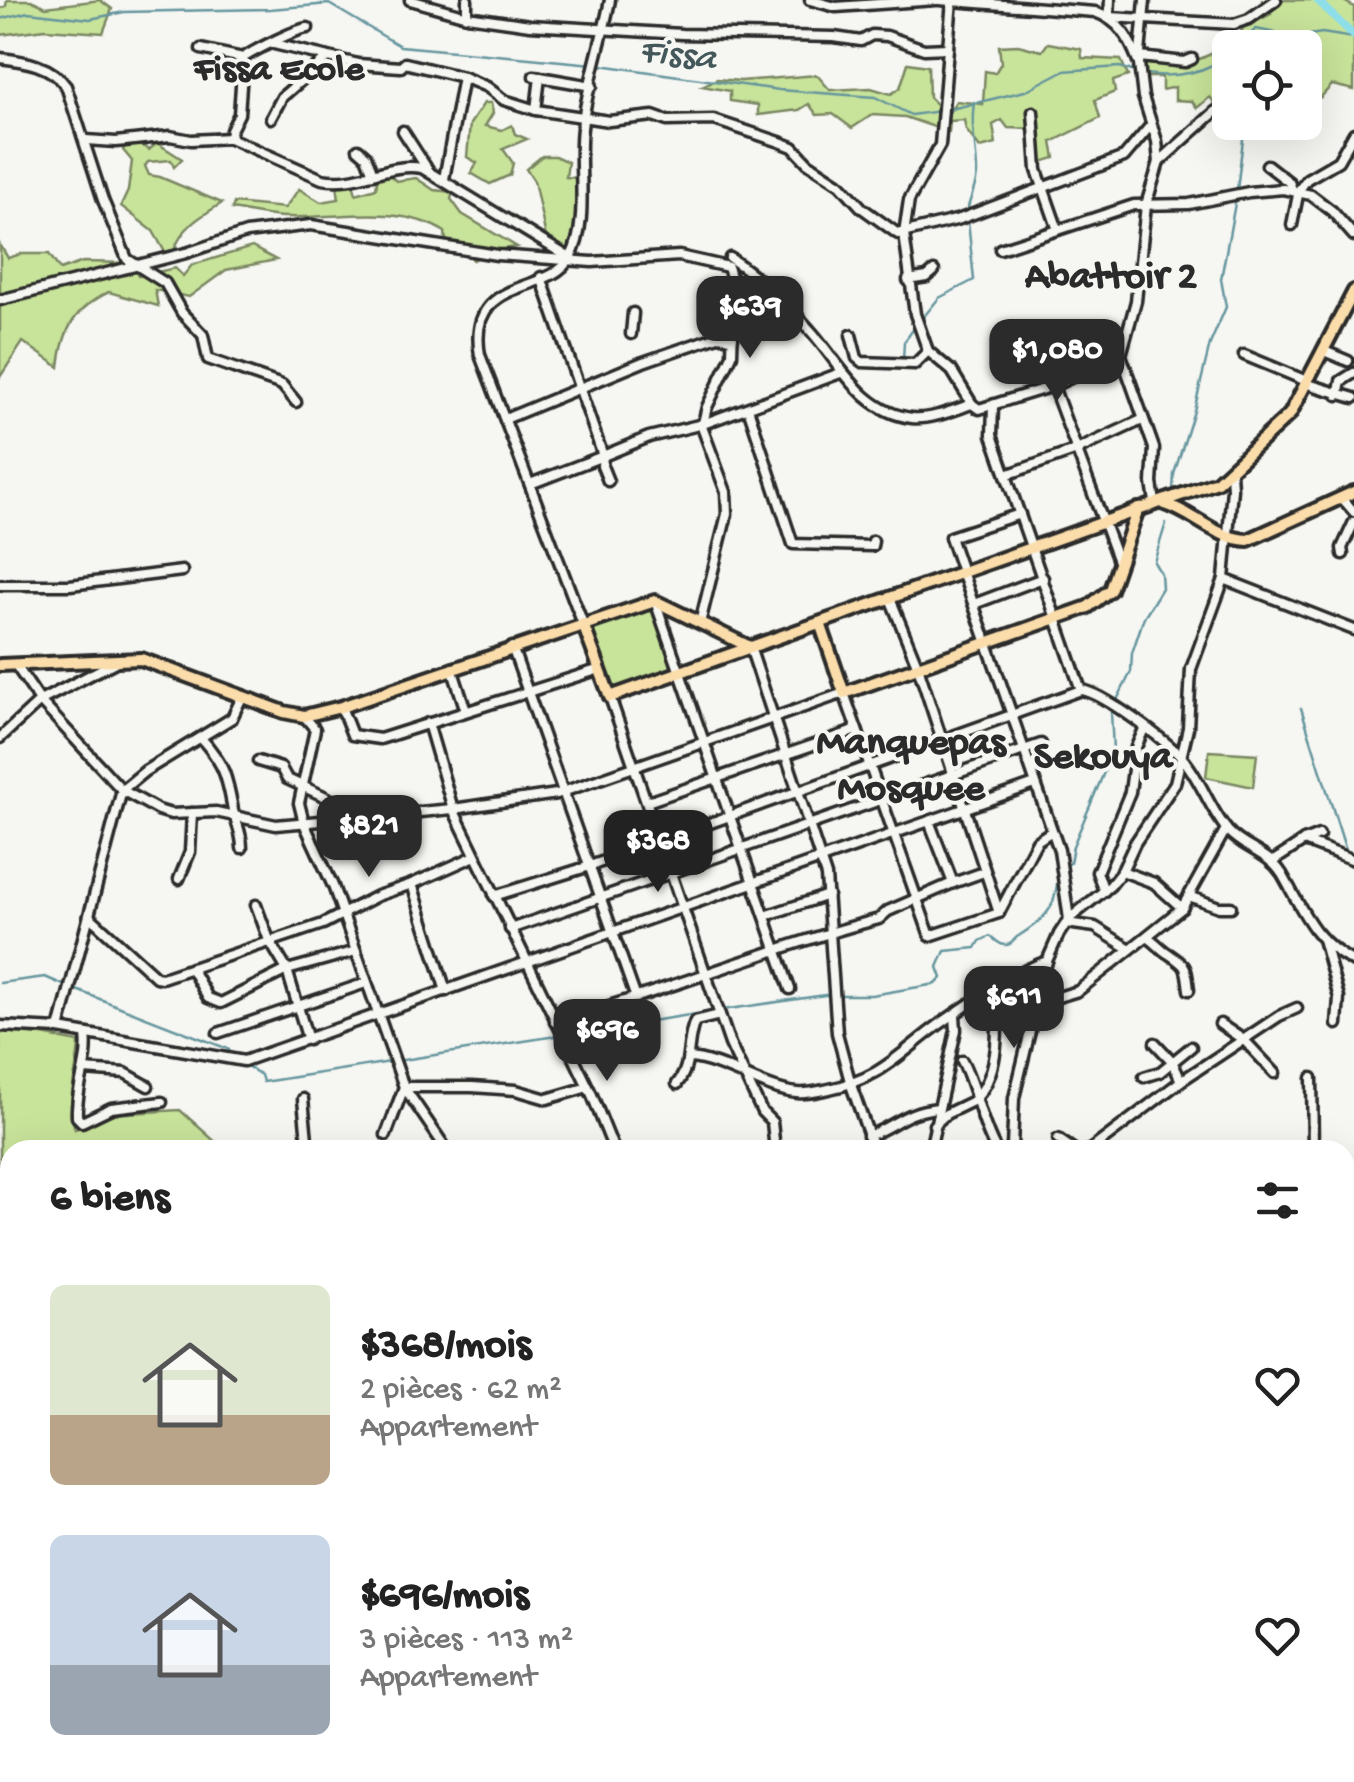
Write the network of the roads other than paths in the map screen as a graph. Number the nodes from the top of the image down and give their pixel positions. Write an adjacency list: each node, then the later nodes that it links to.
1 (410, 0): 11 (street)
2 (467, 0): 11 (street)
3 (610, 0): 15 (street)
4 (813, 0): 5 (street)
5 (938, 0): 6 (street)
6 (952, 0): 10 (street); 17 (street)
7 (1110, 0): 12 (street)
8 (1145, 0): 13 (street)
9 (1276, 0): 13 (street)
10 (1049, 4): 12 (street)
11 (467, 16): 15 (street)
12 (1109, 17): 13 (street); 23 (street)
13 (1144, 20): 23 (street)
14 (308, 28): 16 (street)
15 (604, 29): 17 (street); 25 (street)
16 (274, 44): 19 (street); 21 (street)
17 (948, 48): 47 (street)
18 (201, 49): 21 (street)
19 (328, 57): 24 (street); 30 (street)
20 (0, 58): 35 (street)
21 (242, 58): 34 (street)
22 (1192, 59): 23 (street)
23 (1140, 61): 31 (street)
24 (463, 77): 26 (street); 41 (street)
25 (592, 86): 26 (street); 29 (street)
26 (536, 110): 29 (street)
27 (1033, 112): 42 (street)
28 (1212, 115): 37 (street)
29 (584, 117): 47 (street); 50 (street)
30 (270, 118)
31 (1150, 126): 37 (street); 42 (street)
32 (403, 131): 39 (street)
33 (1354, 133): 43 (street)
34 (230, 138): 35 (street); 40 (street)
35 (86, 140): 52 (street)
36 (358, 148): 40 (street)
37 (1159, 162): 44 (street)
38 (1267, 165): 43 (street)
39 (428, 170): 40 (street); 41 (street)
40 (373, 174)
41 (444, 179): 50 (street)
42 (1042, 188): 46 (street); 47 (street)
43 (1295, 190): 44 (street); 45 (street); 48 (street)
44 (1146, 205): 46 (street); 64 (street)
45 (1292, 226)
46 (1058, 230): 49 (street)
47 (904, 234): 55 (street)
48 (1354, 236)
49 (1000, 249)
50 (570, 258): 52 (street); 54 (street); 61 (street)
51 (730, 258): 67 (street)
52 (139, 265): 57 (street); 74 (street)
53 (934, 270): 55 (street)
54 (541, 277): 71 (street); 78 (street)
55 (908, 280): 63 (street)
56 (1354, 291): 62 (main road)
57 (0, 300)
58 (633, 313): 59 (street)
59 (631, 334)
60 (852, 335): 63 (street)
61 (733, 338): 71 (street); 80 (street)
62 (1324, 350): 66 (street); 69 (main road)
63 (928, 351): 75 (street)
64 (1121, 355): 70 (street); 79 (street)
65 (1244, 355): 69 (street)
66 (1348, 361)
67 (843, 372): 75 (street); 76 (street)
68 (1354, 374): 72 (street)
69 (1308, 383): 72 (street); 84 (main road)
70 (1053, 386): 77 (street); 81 (street)
71 (580, 388): 78 (street); 82 (street)
72 (1338, 395): 73 (street)
73 (1354, 398)
74 (296, 402)
75 (972, 404): 77 (street)
76 (748, 408): 80 (street); 97 (street)
77 (993, 408): 83 (street)
78 (506, 419): 86 (street)
79 (1142, 420): 81 (street); 90 (street)
80 (702, 424): 82 (street); 110 (street)
81 (1077, 450): 83 (street); 94 (street)
82 (603, 456): 85 (street); 86 (street)
83 (1006, 476): 93 (street)
84 (1224, 477): 87 (street); 87 (street); 90 (main road)
85 (608, 481)
86 (530, 484): 112 (street)
87 (1232, 489): 96 (street)
88 (1354, 492): 89 (main road)
89 (1342, 498): 92 (street); 96 (main road)
90 (1159, 502): 91 (main road); 96 (main road)
91 (1138, 509): 94 (main road); 100 (main road)
92 (1354, 512): 95 (street)
93 (1020, 514): 98 (street); 102 (street)
94 (1103, 521): 98 (main road); 100 (street)
95 (1354, 522): 99 (street)
96 (1227, 535): 104 (street)
97 (873, 541)
98 (1032, 546): 102 (main road); 103 (street)
99 (1343, 554)
100 (1119, 564): 109 (main road)
101 (182, 570): 105 (street)
102 (962, 572): 106 (main road); 108 (street)
103 (1043, 578): 108 (street); 109 (street)
104 (1224, 578): 113 (street); 145 (street)
105 (0, 585)
106 (890, 598): 111 (main road); 120 (street)
107 (655, 600): 110 (main road); 112 (main road); 123 (street)
108 (974, 604): 114 (street)
109 (1056, 618): 114 (main road); 124 (street)
110 (700, 623): 115 (main road)
111 (820, 623): 115 (main road); 126 (main road)
112 (583, 624): 116 (main road); 122 (main road)
113 (1354, 630)
114 (986, 643): 120 (main road); 132 (street)
115 (750, 647): 123 (main road); 134 (street)
116 (512, 648): 121 (main road); 125 (street)
117 (123, 658): 118 (main road); 128 (main road); 129 (street)
118 (15, 664): 119 (main road); 129 (street)
119 (0, 665)
120 (918, 667): 126 (main road); 140 (street)
121 (452, 668): 130 (main road); 131 (street)
122 (600, 668): 125 (street); 127 (main road)
123 (680, 672): 127 (main road); 141 (street)
124 (1081, 690): 132 (street); 136 (street)
125 (528, 692): 131 (street); 155 (street)
126 (844, 693): 134 (street); 137 (street)
127 (610, 697): 148 (street)
128 (242, 698): 133 (main road); 139 (street)
129 (40, 701): 138 (street); 153 (street)
130 (341, 706): 133 (main road); 135 (street)
131 (466, 711): 135 (street)
132 (1010, 714): 140 (street); 143 (street)
133 (304, 716): 152 (street)
134 (772, 719): 141 (street); 144 (street)
135 (428, 723): 160 (street)
136 (1144, 729): 145 (street); 187 (street)
137 (857, 730): 144 (street); 147 (street)
138 (0, 738)
139 (202, 738): 153 (street); 162 (street)
140 (940, 738): 147 (street); 149 (street)
141 (705, 743): 148 (street); 150 (street)
142 (1041, 744): 143 (street)
143 (1022, 750): 149 (street); 151 (street)
144 (786, 755): 150 (street); 154 (street)
145 (1181, 756): 167 (street); 180 (street)
146 (258, 761): 152 (street)
147 (869, 764): 154 (street); 157 (street)
148 (635, 768): 155 (street); 158 (street)
149 (953, 774): 157 (street); 159 (street)
150 (717, 778): 158 (street); 163 (street)
151 (1034, 784): 159 (street); 168 (street)
152 (303, 788): 156 (street); 165 (street)
153 (122, 790): 161 (street); 199 (street)
154 (798, 790): 163 (street); 166 (street)
155 (564, 792): 160 (street); 179 (street)
156 (328, 798)
157 (881, 799): 166 (street); 169 (street)
158 (647, 802): 171 (street)
159 (966, 808): 164 (street); 181 (street)
160 (453, 810): 165 (street); 175 (street)
161 (192, 813): 162 (street); 183 (street)
162 (234, 815): 165 (street); 173 (street)
163 (730, 815): 171 (street); 174 (street)
164 (929, 821): 169 (street); 186 (street)
165 (304, 822): 198 (street)
166 (810, 824): 174 (street); 176 (street)
167 (1226, 829): 178 (street); 190 (street)
168 (1052, 831): 197 (street); 201 (street)
169 (892, 834): 176 (street); 192 (street)
170 (1319, 835): 172 (street)
171 (660, 841): 179 (street); 182 (street)
172 (1304, 841): 177 (street); 178 (street)
173 (242, 848)
174 (742, 848): 182 (street); 184 (street)
175 (475, 856): 185 (street); 189 (street)
176 (822, 859): 184 (street); 188 (street)
177 (1350, 859)
178 (1272, 862): 206 (street)
179 (590, 866): 189 (street); 191 (street)
180 (1122, 871): 187 (street); 195 (street)
181 (984, 872): 186 (street); 197 (street)
182 (671, 874): 191 (street); 194 (street)
183 (179, 879)
184 (753, 883): 194 (street); 200 (street)
185 (412, 884): 198 (street); 221 (street)
186 (953, 884): 192 (street)
187 (1104, 891): 201 (street)
188 (828, 895): 200 (street); 204 (street)
189 (494, 896): 202 (street)
190 (1191, 897): 195 (street); 196 (street)
191 (601, 898): 202 (street); 203 (street)
192 (916, 899): 197 (street); 204 (street)
193 (256, 905): 207 (street)
194 (682, 908): 203 (street); 216 (street)
195 (1182, 908): 205 (street)
196 (1231, 908)
197 (999, 913)
198 (342, 914): 207 (street); 210 (street)
199 (89, 916): 214 (street); 233 (street)
200 (765, 916): 208 (street)
201 (1068, 921): 209 (street); 211 (street)
202 (510, 929): 213 (street)
203 (613, 932): 213 (street); 223 (street)
204 (831, 932): 208 (street); 250 (street)
205 (1147, 937): 209 (street); 220 (street)
206 (1322, 938): 212 (street); 231 (street)
207 (269, 940): 214 (street); 215 (street)
208 (776, 948): 216 (street); 218 (street)
209 (1130, 948): 222 (street)
210 (356, 952): 215 (street); 217 (street)
211 (1047, 961): 219 (street); 222 (street)
212 (1354, 962)
213 (527, 963): 221 (street); 229 (street)
214 (192, 968): 215 (street)
215 (288, 970): 224 (street)
216 (704, 972): 223 (street); 226 (street)
217 (366, 982): 224 (street); 228 (street)
218 (790, 989)
219 (994, 990): 227 (street); 254 (street)
220 (1189, 990)
221 (446, 991): 228 (street)
222 (1040, 995): 268 (street)
223 (636, 998): 229 (street)
224 (296, 1006): 234 (street); 236 (street)
225 (1297, 1008): 237 (street)
226 (719, 1012): 240 (street); 244 (street)
227 (955, 1014): 250 (street); 257 (street)
228 (378, 1015): 236 (street); 253 (street)
229 (555, 1022): 252 (street)
230 (1220, 1024): 237 (street)
231 (1337, 1024)
232 (0, 1026): 233 (street)
233 (59, 1030): 235 (street)
234 (218, 1033)
235 (86, 1034): 236 (street); 243 (street)
236 (308, 1040)
237 (1244, 1040): 245 (street); 248 (street)
238 (1155, 1043): 242 (street)
239 (1191, 1046): 242 (street)
240 (689, 1058): 244 (street); 249 (street)
241 (962, 1061): 254 (street)
242 (1172, 1061): 246 (street); 248 (street)
243 (84, 1070): 251 (street); 256 (street)
244 (745, 1074): 250 (street); 264 (street)
245 (1275, 1074)
246 (1144, 1077)
247 (1312, 1078): 270 (street)
248 (1181, 1082): 269 (street)
249 (678, 1084)
250 (851, 1084): 260 (street)
251 (148, 1086)
252 (588, 1086): 253 (street); 263 (street)
253 (404, 1087): 259 (street); 262 (street)
254 (977, 1098): 258 (street); 267 (street)
255 (303, 1099): 261 (street)
256 (162, 1102)
257 (938, 1108): 258 (street); 260 (street)
258 (934, 1125): 266 (street)
259 (386, 1135)
260 (868, 1136): 265 (street)
261 (307, 1140)
262 (440, 1140)
263 (610, 1140)
264 (774, 1140)
265 (870, 1140)
266 (932, 1140)
267 (991, 1140)
268 (1012, 1140)
269 (1103, 1140)
270 (1313, 1140)

